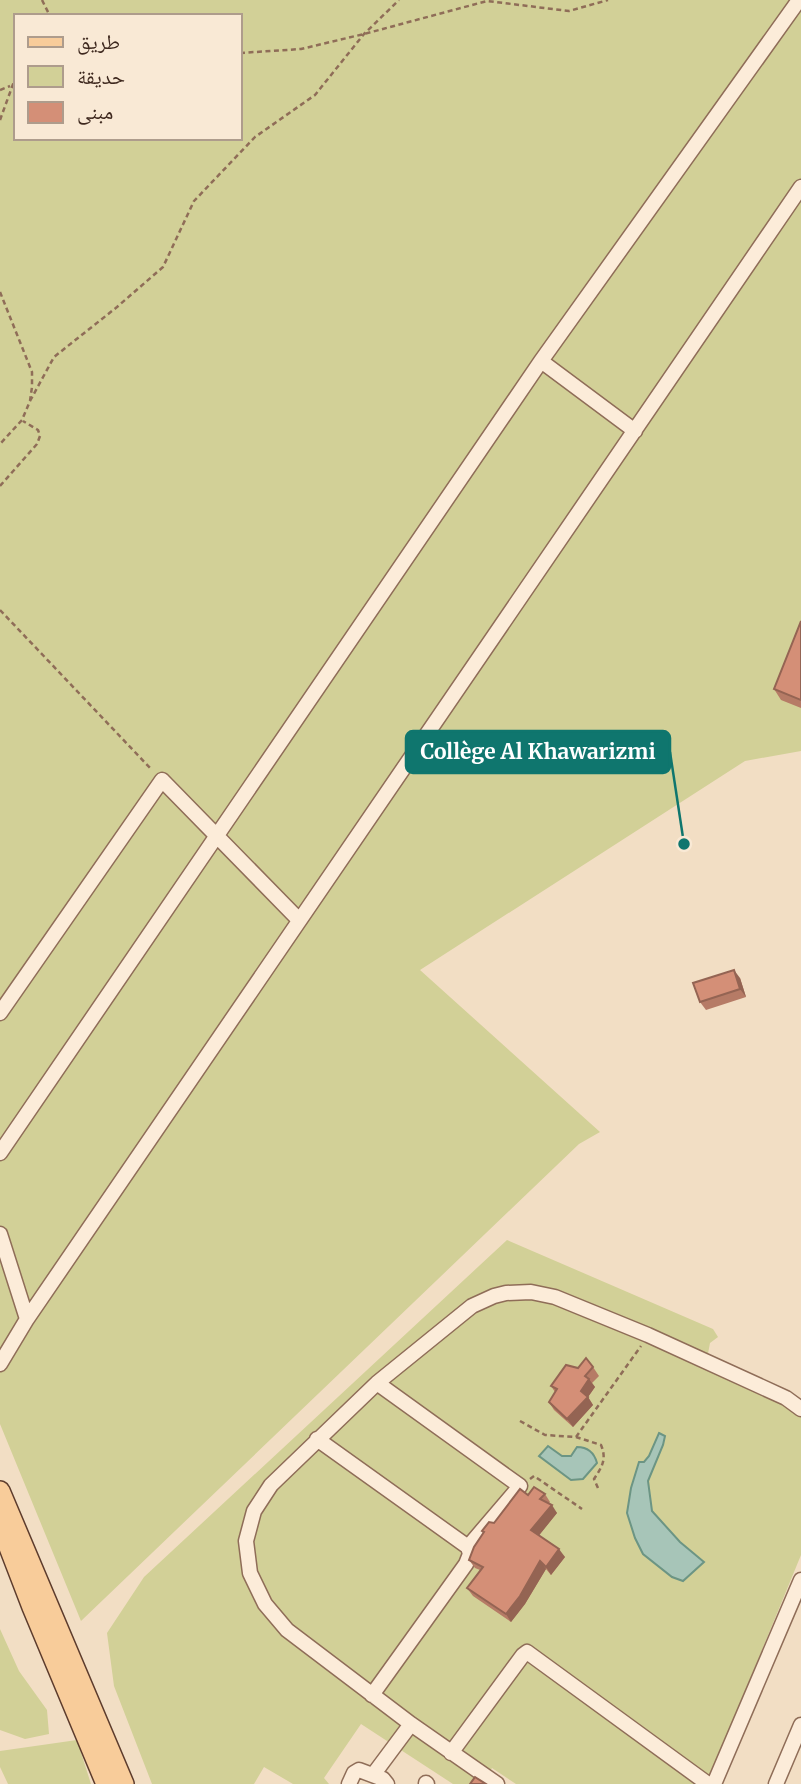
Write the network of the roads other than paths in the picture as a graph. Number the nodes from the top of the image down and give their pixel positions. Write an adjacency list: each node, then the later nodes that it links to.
1 (799, 0): 3 (street)
2 (801, 187): 4 (street)
3 (541, 361): 4 (street); 5 (street)
4 (635, 431): 6 (street)
5 (215, 836): 6 (street); 7 (street); 8 (street)
6 (299, 920): 10 (street)
7 (0, 1013)
8 (0, 1153)
9 (0, 1234): 10 (street)
10 (27, 1320): 11 (street)
11 (0, 1364)
12 (377, 1382): 13 (street); 14 (street); 17 (street)
13 (801, 1409)
14 (317, 1439): 17 (street); 19 (street)
15 (0, 1491): 25 (main road)
16 (0, 1524): 24 (main road)
17 (468, 1547): 19 (street)
18 (801, 1580): 30 (street)
19 (372, 1695): 20 (street)
20 (411, 1724): 22 (street); 23 (street)
21 (801, 1725): 31 (street)
22 (451, 1753): 28 (street); 29 (street)
23 (373, 1775): 26 (street); 27 (street)
24 (106, 1784)
25 (124, 1784)
26 (349, 1784)
27 (387, 1784)
28 (496, 1784)
29 (708, 1784)
30 (714, 1784)
31 (776, 1784)

